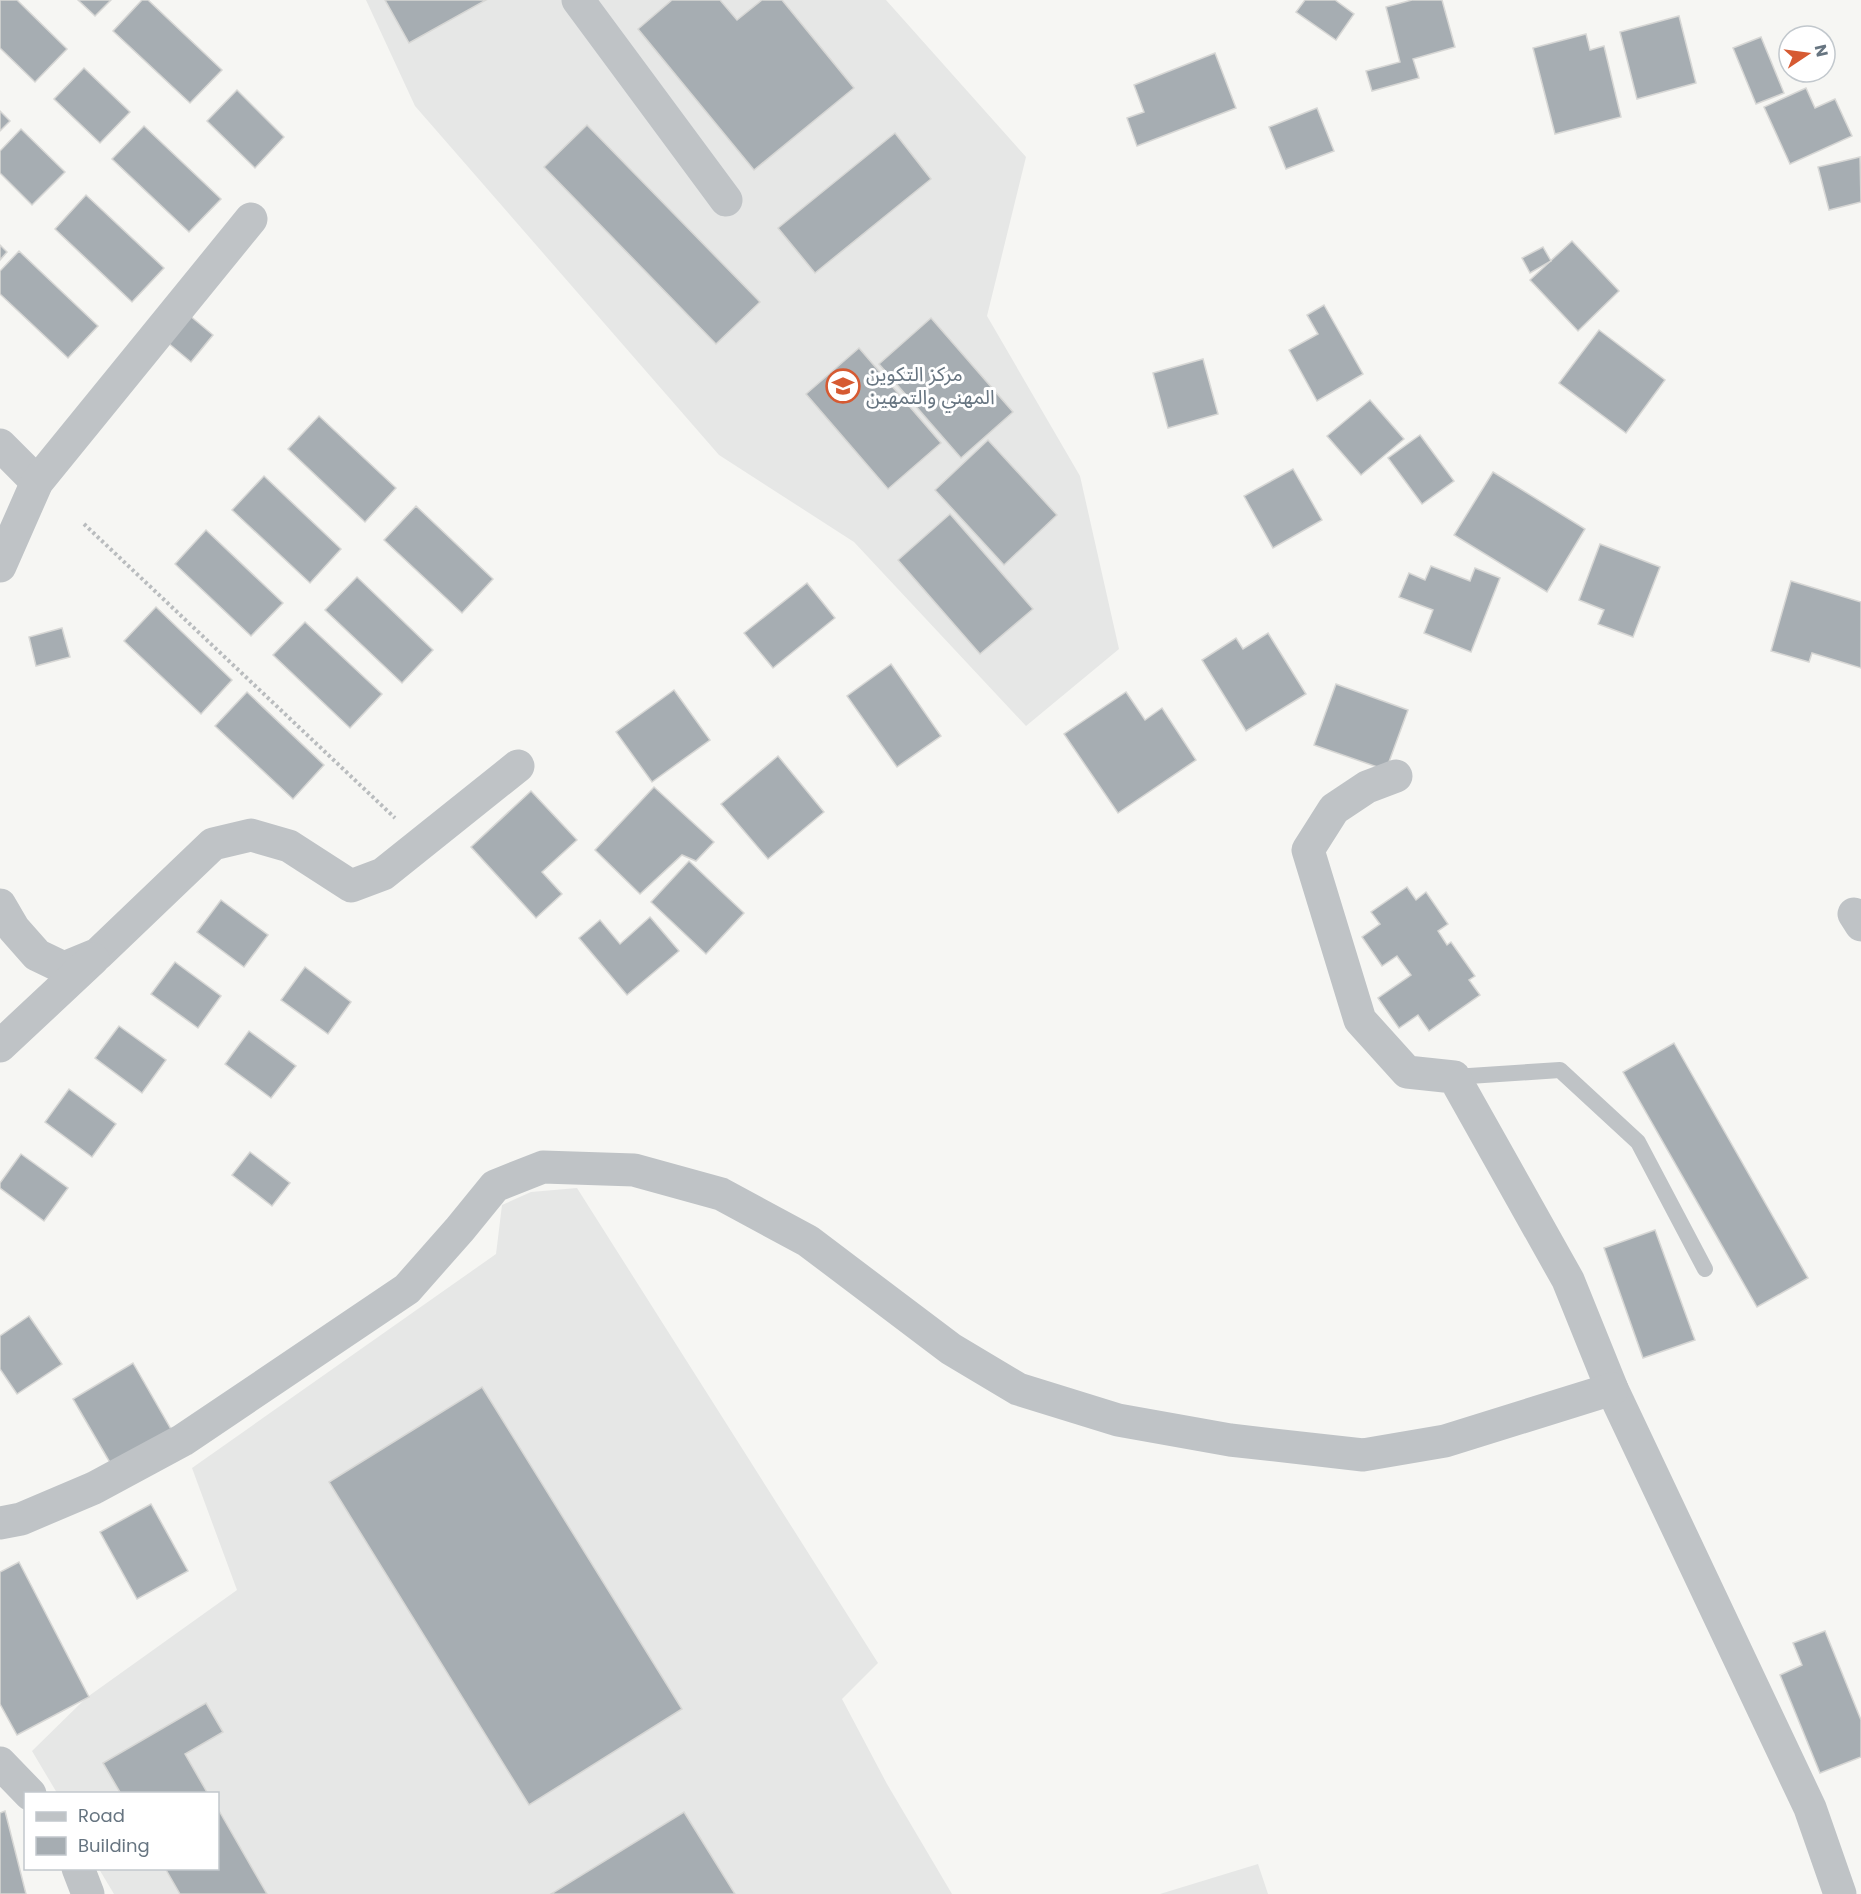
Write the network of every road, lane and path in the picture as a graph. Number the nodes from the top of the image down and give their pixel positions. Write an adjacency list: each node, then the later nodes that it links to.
1 (578, 0): 2 (street)
2 (726, 200)
3 (250, 219): 5 (street)
4 (0, 445): 5 (street)
5 (37, 482): 7 (street)
6 (84, 524): 10 (path)
7 (0, 566)
8 (518, 766): 10 (street)
9 (1396, 776): 14 (street)
10 (408, 854): 12 (street)
11 (0, 905): 12 (street)
12 (98, 954): 13 (street)
13 (0, 1046)
14 (1454, 1077): 15 (lane); 16 (street)
15 (1705, 1269)
16 (1612, 1389): 17 (street); 22 (street)
17 (0, 1523)
18 (0, 1763): 19 (street)
19 (28, 1792)
20 (78, 1870): 21 (street)
21 (88, 1894)
22 (1840, 1894)

